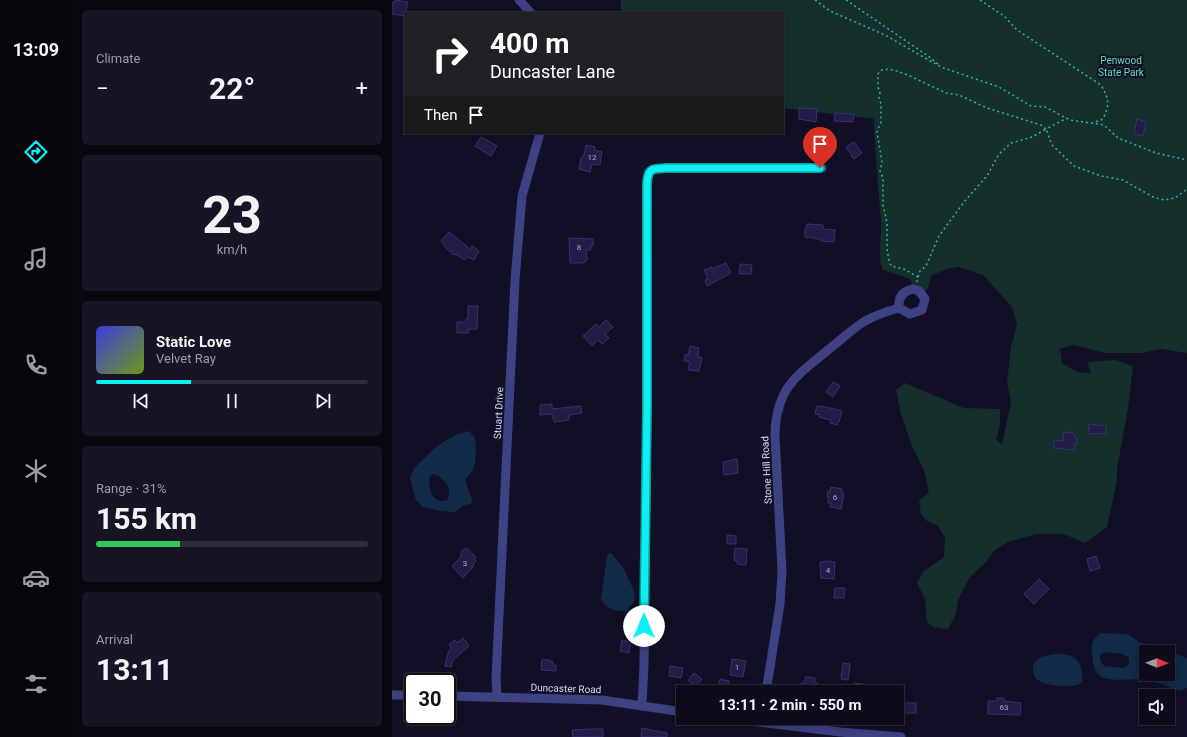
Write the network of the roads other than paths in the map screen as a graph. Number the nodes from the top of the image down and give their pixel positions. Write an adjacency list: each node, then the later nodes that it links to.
1 (520, 0): 2 (street)
2 (529, 12)
3 (540, 134): 10 (street, Stuart Drive)
4 (822, 168): 11 (street)
5 (899, 308): 5 (street); 6 (street, Stone Hill Road)
6 (767, 685)
7 (392, 694): 8 (street)
8 (404, 695)
9 (456, 696): 10 (street, Duncaster Road)
10 (497, 696): 11 (street, Duncaster Road)
11 (642, 706): 12 (street, Duncaster Road)
12 (676, 711)
13 (790, 725): 14 (street)
14 (901, 737)

